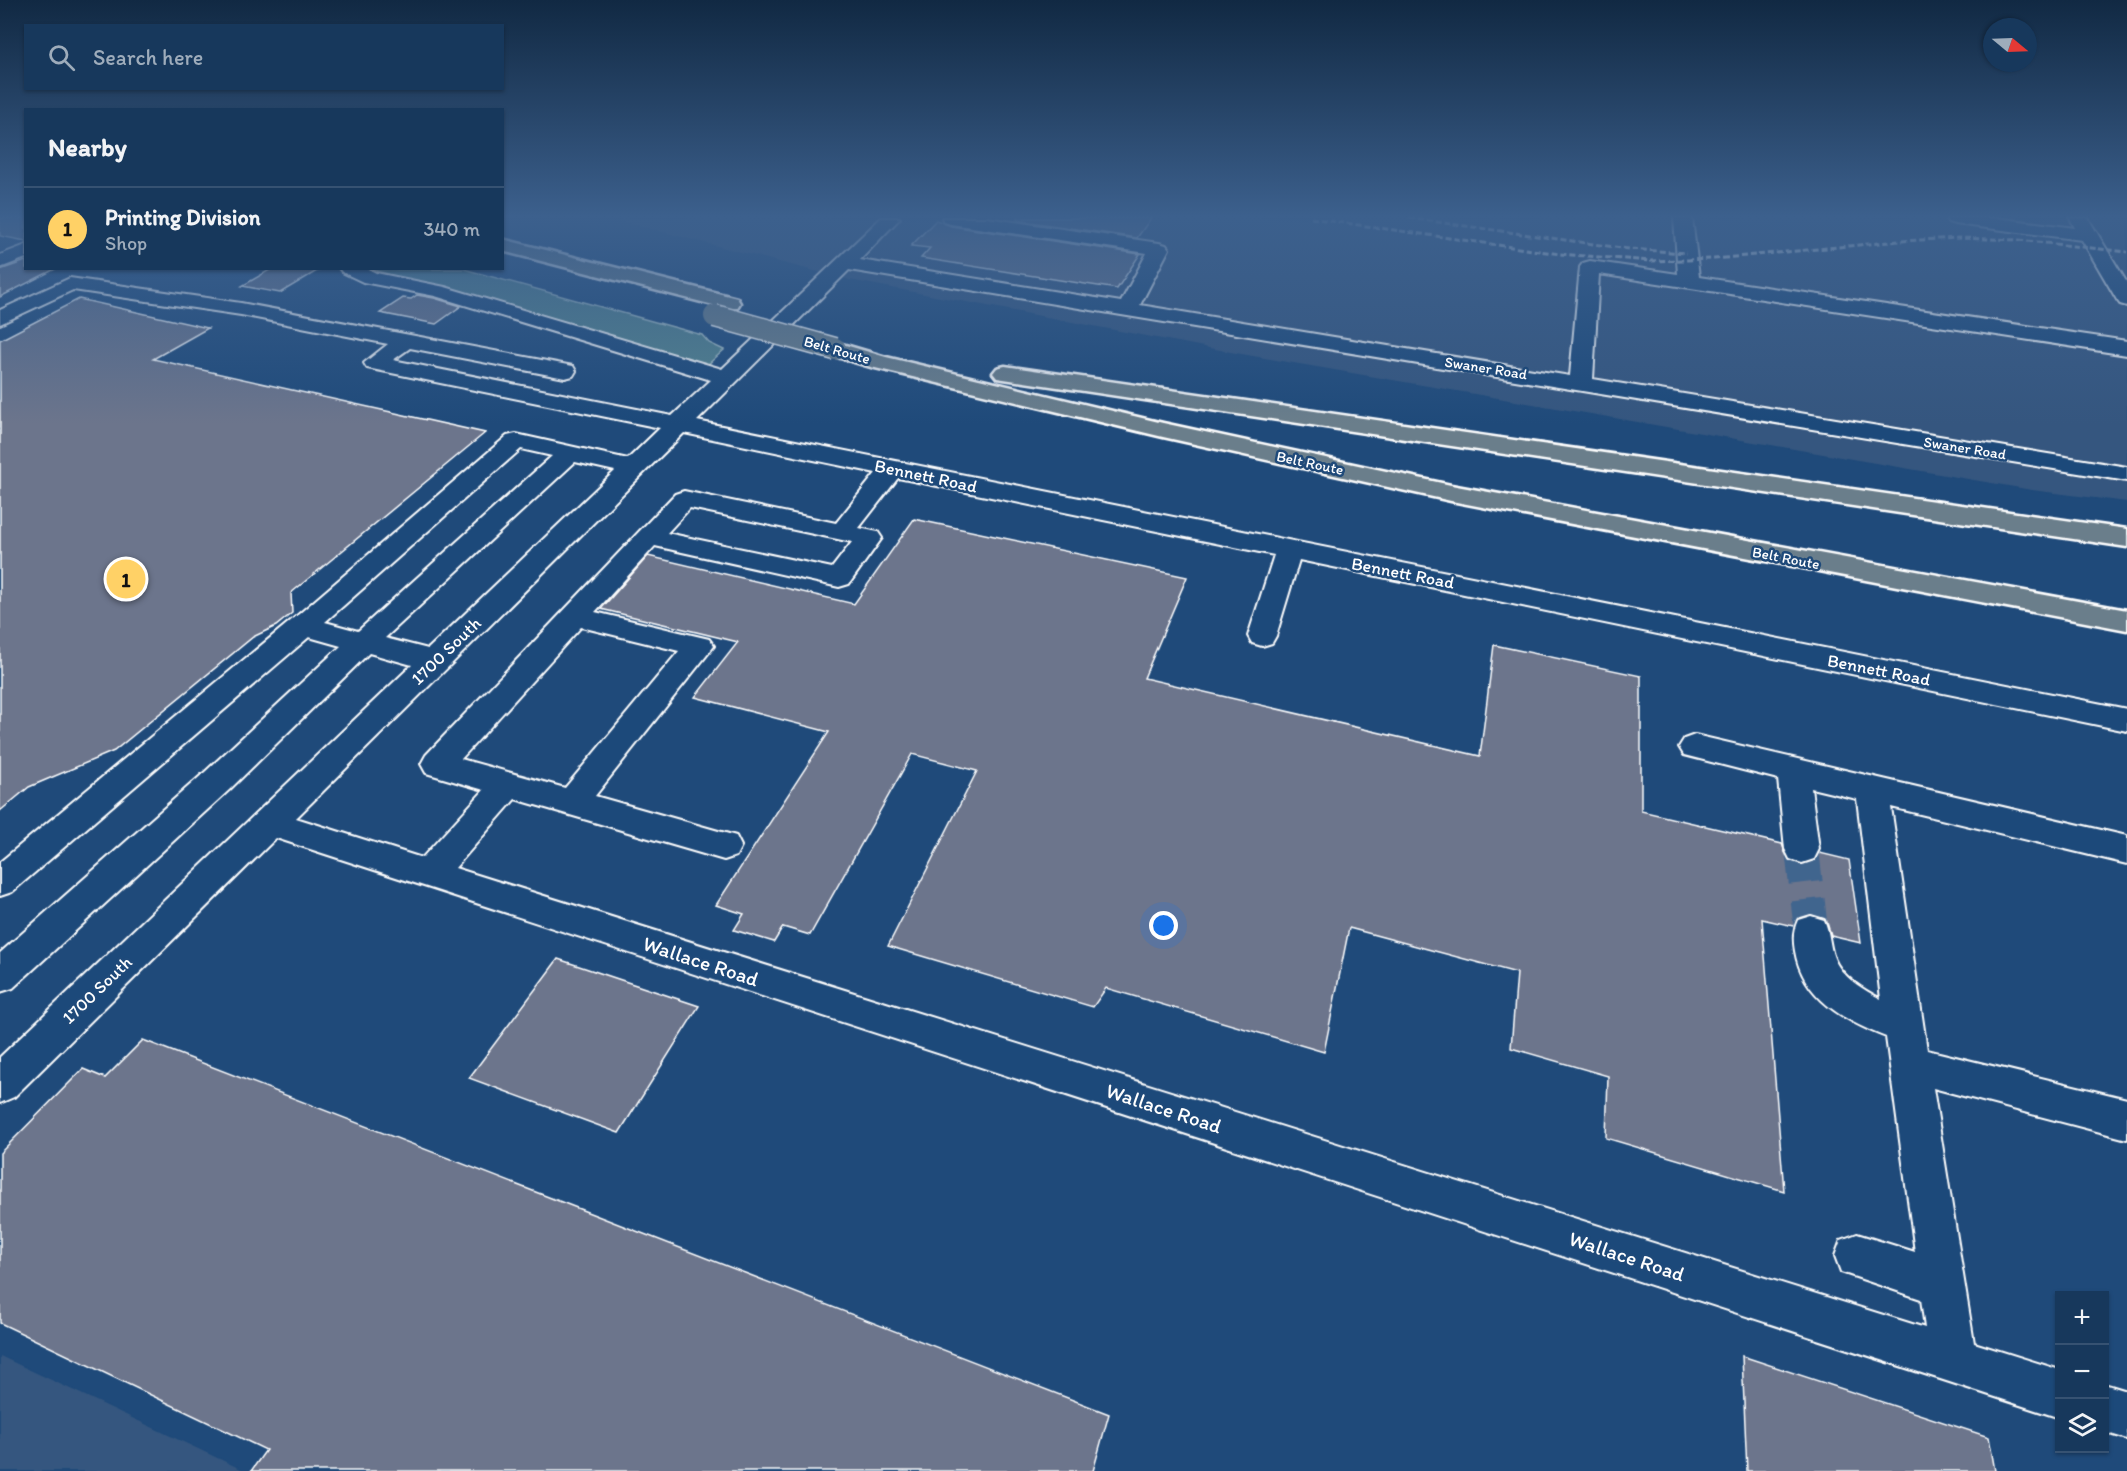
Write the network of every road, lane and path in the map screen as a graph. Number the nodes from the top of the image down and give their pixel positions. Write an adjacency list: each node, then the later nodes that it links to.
1 (65, 287): 13 (street)
2 (88, 287): 14 (street)
3 (415, 287): 19 (street)
4 (619, 287): 12 (highway, Belt Route)
5 (643, 287): 12 (highway, Belt Route)
6 (821, 287): 19 (street, 1700 South)
7 (990, 287): 11 (street, Swaner Road)
8 (1140, 287): 11 (street)
9 (1588, 287): 20 (street)
10 (1726, 287): 16 (street)
11 (1128, 309): 20 (street, Swaner Road)
12 (722, 310): 15 (highway, Belt Route, bridge)
13 (0, 318)
14 (406, 340): 18 (street); 21 (street, Bennett Road)
15 (842, 342): 17 (highway, Belt Route); 30 (highway, Belt Route)
16 (2127, 348)
17 (986, 370): 28 (highway); 31 (highway, Belt Route)
18 (566, 371)
19 (729, 376): 21 (street, 1700 South)
20 (1581, 384): 25 (street, Swaner Road)
21 (678, 426): 23 (street, 1700 South); 24 (street, Bennett Road)
22 (570, 453): 23 (street); 33 (street); 35 (street)
23 (635, 468): 38 (street, 1700 South)
24 (892, 469): 26 (street); 29 (street, Bennett Road)
25 (2127, 474)
26 (842, 532): 27 (street); 27 (street)
27 (649, 537): 32 (street)
28 (2127, 538)
29 (1289, 550): 36 (street); 39 (street, Bennett Road)
30 (1815, 563): 34 (highway, Belt Route); 37 (highway)
31 (2127, 599)
32 (574, 616): 42 (street); 44 (street)
33 (313, 618): 35 (street); 50 (street)
34 (2127, 620)
35 (372, 634): 38 (street); 52 (street)
36 (1262, 636)
37 (2127, 638)
38 (444, 653): 45 (street, 1700 South)
39 (2127, 720)
40 (1695, 747): 41 (street)
41 (1793, 771): 43 (street); 47 (street)
42 (509, 784): 44 (street); 49 (street)
43 (1872, 790): 48 (street); 53 (street)
44 (572, 802): 46 (street)
45 (269, 823): 49 (street, Wallace Road); 54 (street, 1700 South)
46 (724, 846)
47 (1802, 849)
48 (2127, 850)
49 (428, 874): 58 (street, Wallace Road)
50 (0, 882)
51 (1811, 931): 53 (street)
52 (0, 976)
53 (1907, 1045): 55 (street); 57 (street)
54 (0, 1084)
55 (2127, 1119)
56 (1857, 1256): 57 (street)
57 (1940, 1283): 58 (street)
58 (1953, 1360): 59 (street, Wallace Road)
59 (2055, 1392)
60 (2109, 1410): 61 (street)
61 (2127, 1415)

